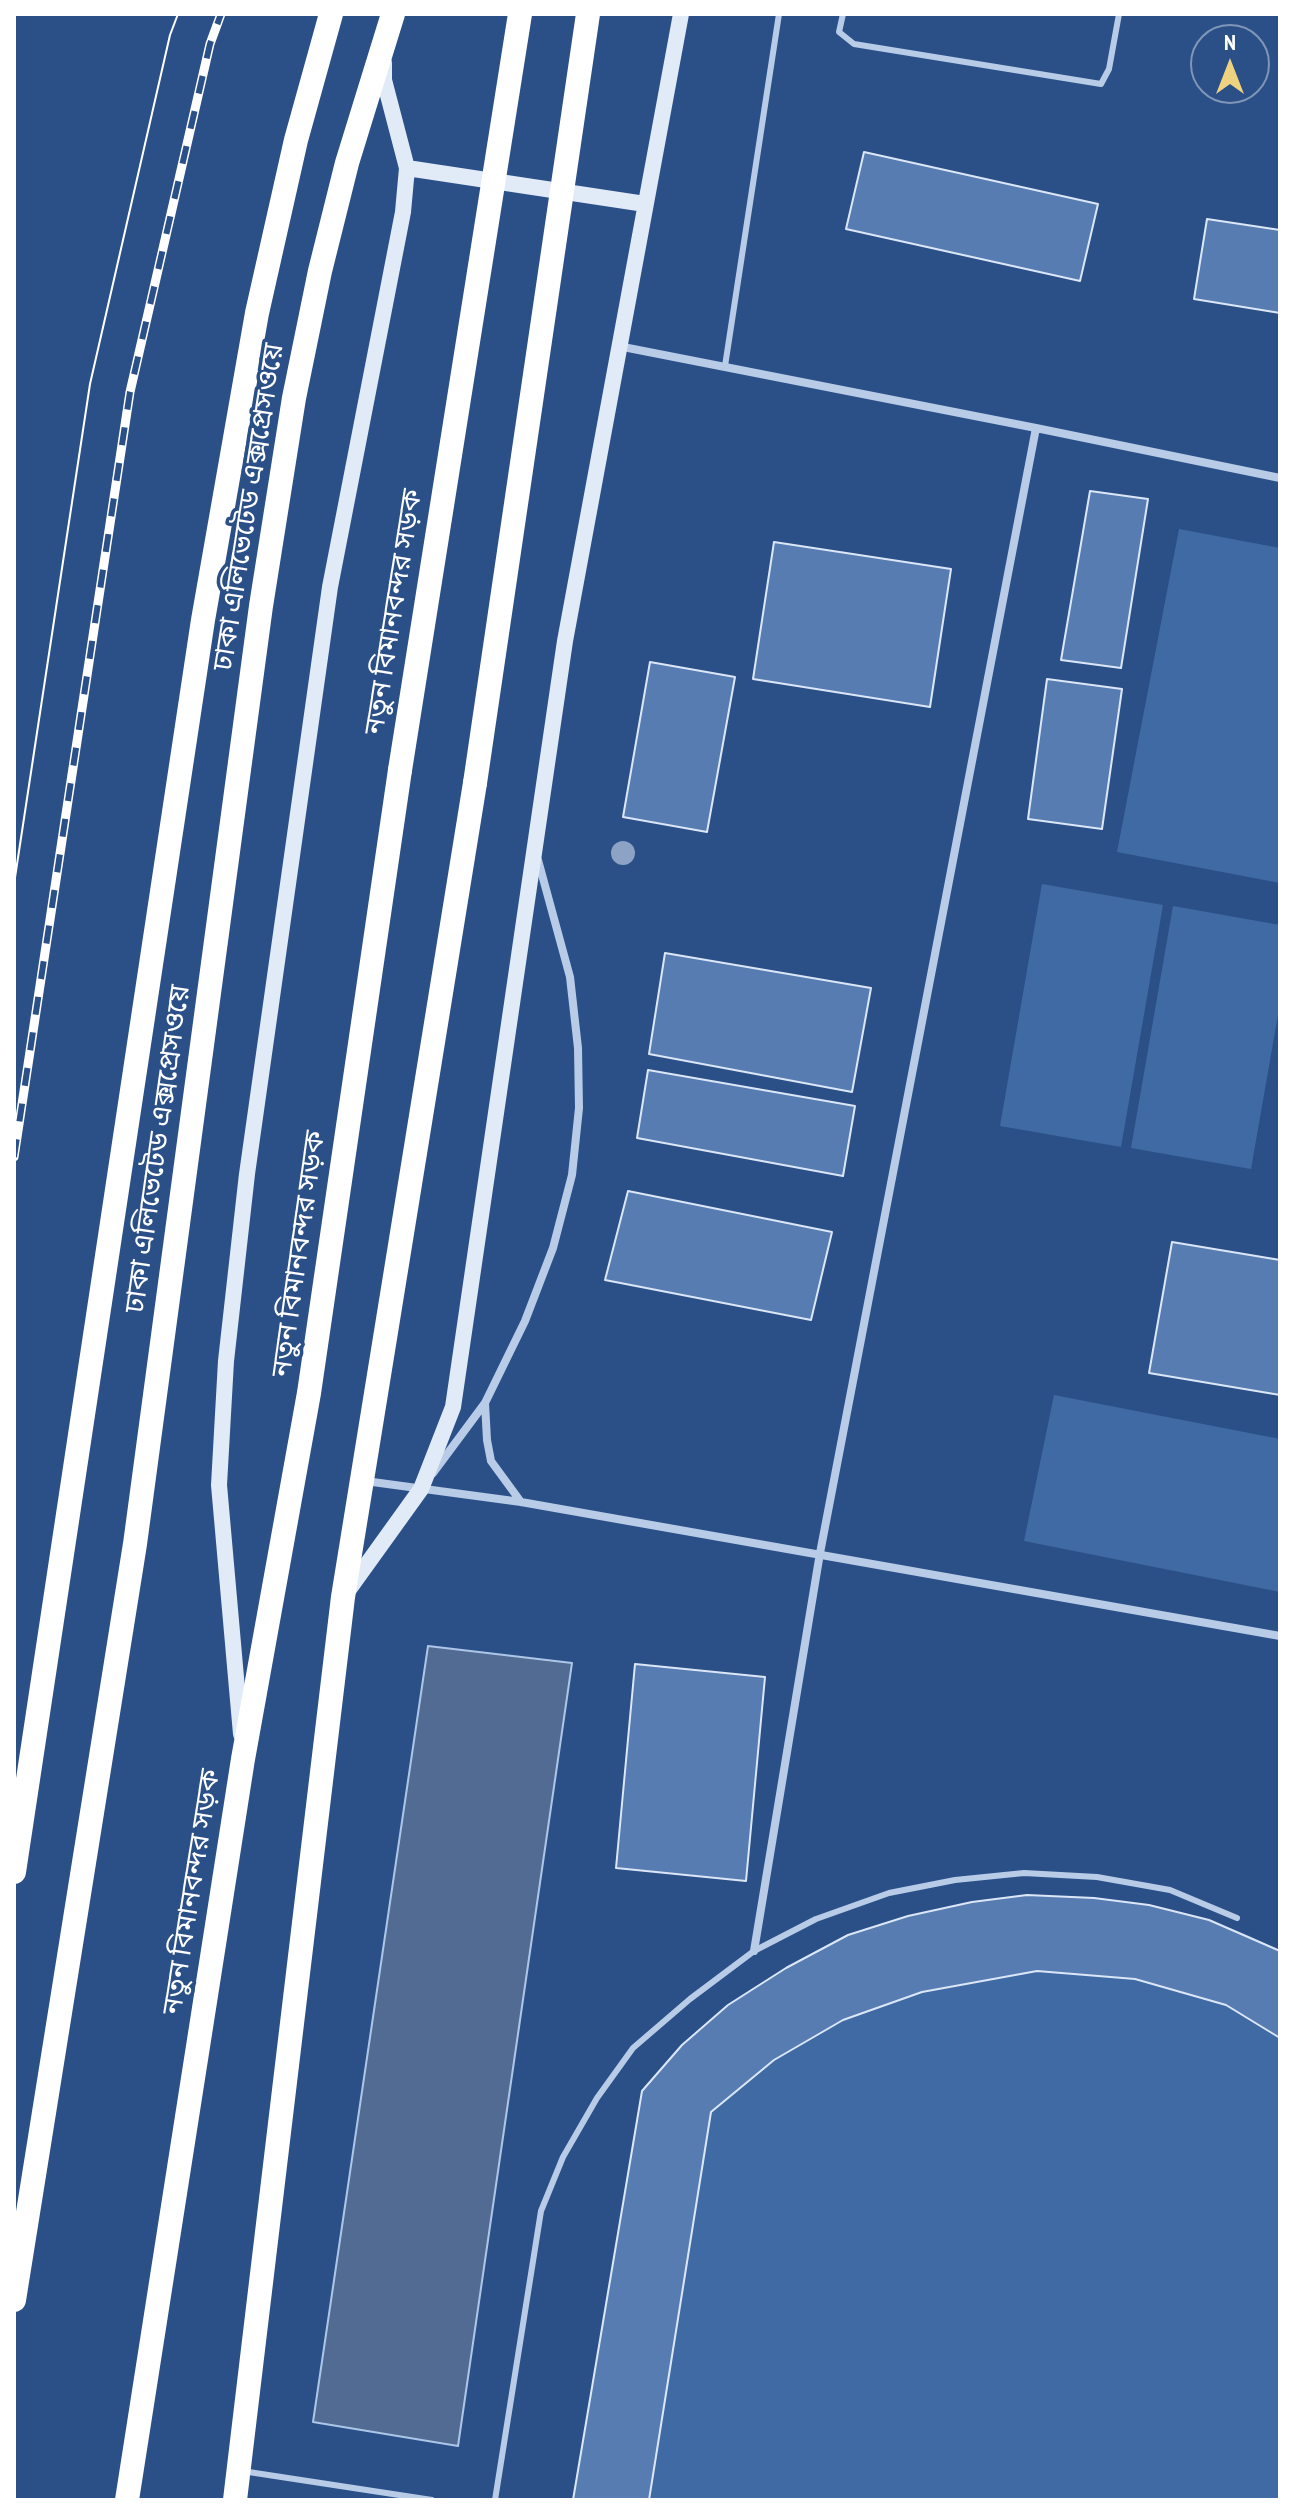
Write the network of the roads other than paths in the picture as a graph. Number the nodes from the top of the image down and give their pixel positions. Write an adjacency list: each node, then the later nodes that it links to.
1 (331, 14): 25 (highway, ঢাকা এলিভেটেড এক্সপ্রেসওয়ে)
2 (385, 14): 10 (main road)
3 (393, 14): 28 (highway, ঢাকা এলিভেটেড এক্সপ্রেসওয়ে, bridge)
4 (520, 14): 24 (highway, নতুন বিমানবন্দর সড়ক, bridge)
5 (588, 14): 18 (highway, bridge)
6 (681, 14): 11 (main road)
7 (779, 14): 13 (lane)
8 (843, 14): 9 (lane)
9 (1119, 14)
10 (407, 168): 11 (main road); 24 (main road)
11 (645, 204): 12 (main road)
12 (618, 346): 13 (street); 16 (main road)
13 (725, 366): 14 (street)
14 (1036, 428): 15 (street); 21 (street)
15 (1280, 478)
16 (535, 848): 17 (street); 19 (main road)
17 (485, 1403): 19 (street); 20 (street)
18 (361, 1480): 19 (street); 22 (highway)
19 (421, 1489): 20 (street); 22 (main road)
20 (521, 1502): 21 (street)
21 (820, 1553): 23 (street); 27 (street)
22 (343, 1597): 29 (highway)
23 (1280, 1636)
24 (243, 1759): 30 (highway, নতুন বিমানবন্দর সড়ক)
25 (14, 1872)
26 (1237, 1918): 27 (lane)
27 (754, 1951): 33 (lane)
28 (14, 2300)
29 (239, 2471): 31 (highway); 32 (lane)
30 (127, 2500)
31 (235, 2500)
32 (432, 2500)
33 (495, 2500)

